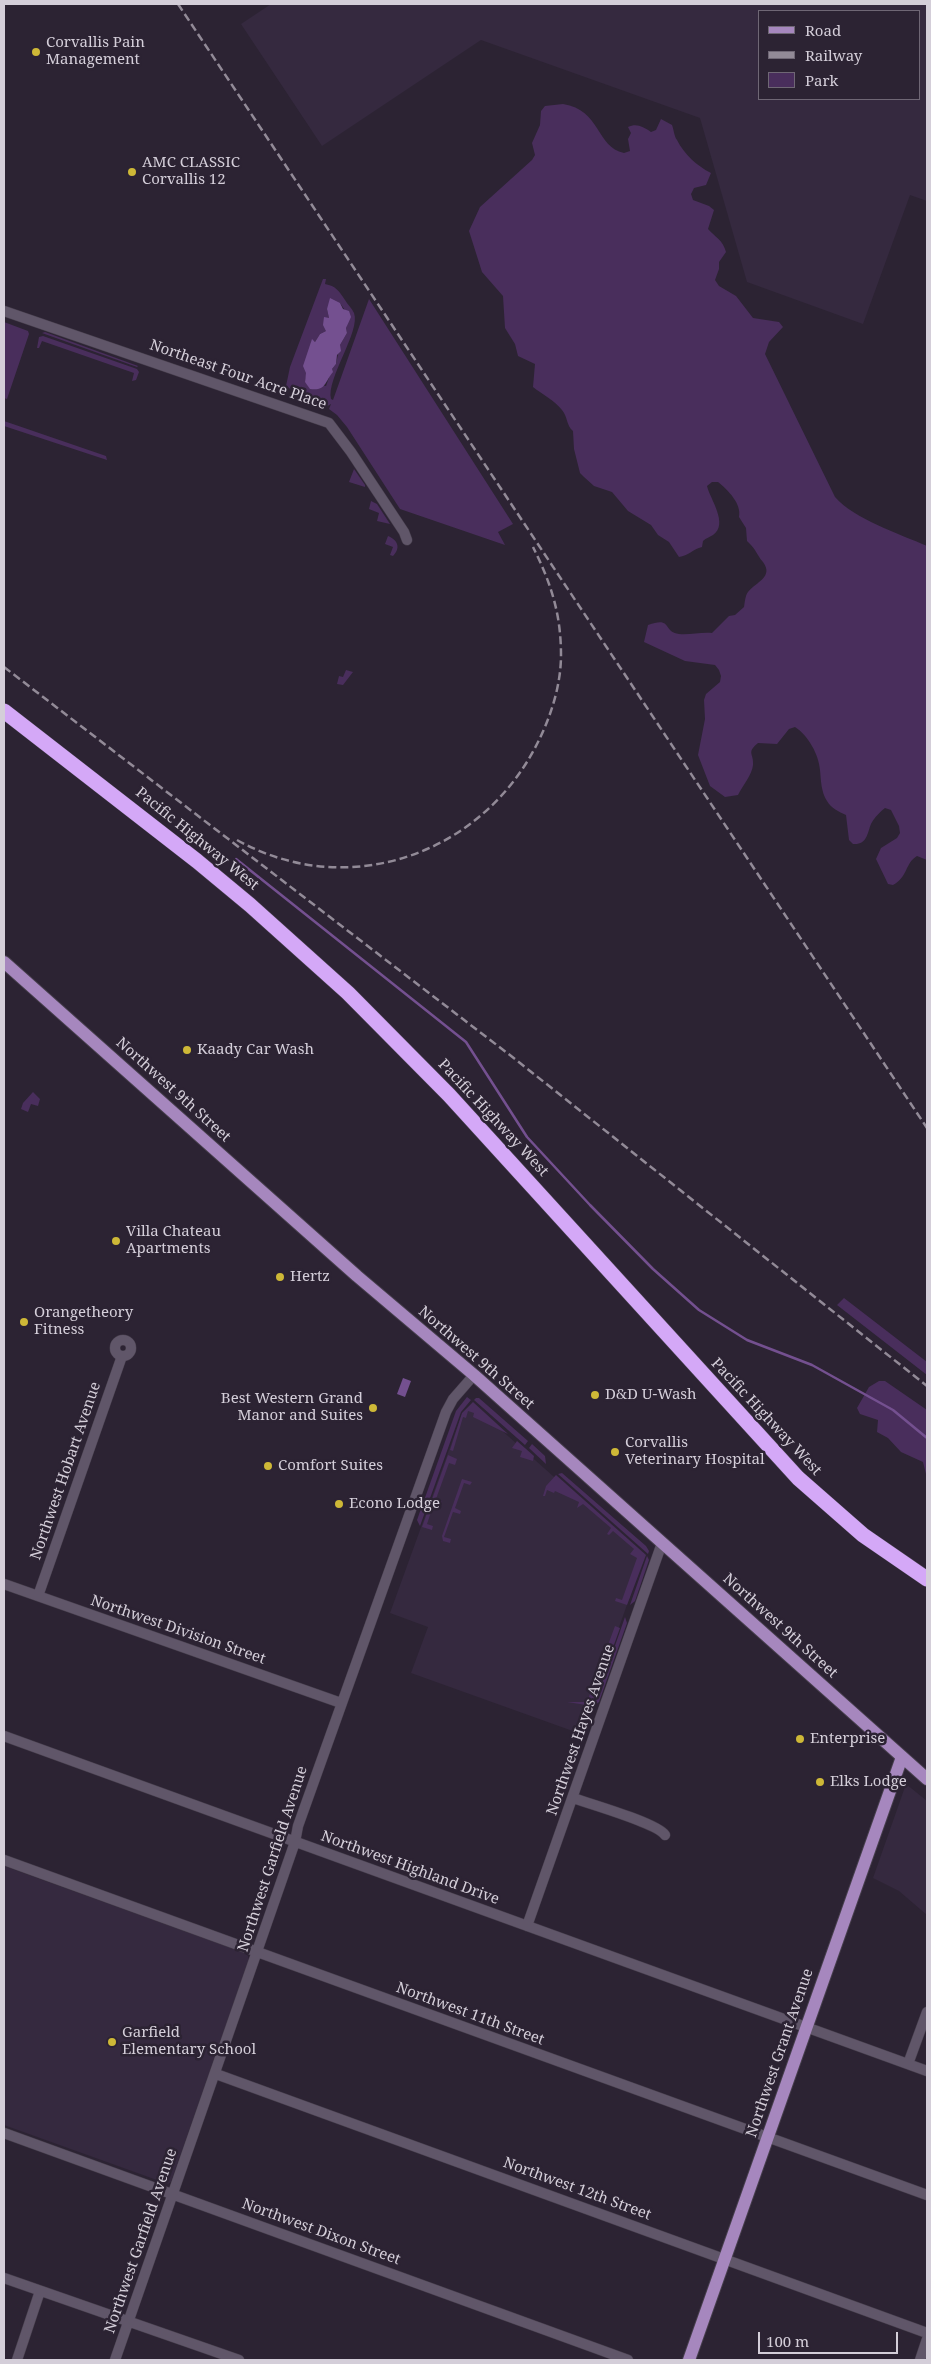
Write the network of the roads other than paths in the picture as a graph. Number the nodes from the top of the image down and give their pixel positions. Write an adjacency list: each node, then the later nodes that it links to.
1 (4, 311): 2 (street, Northeast Four Acre Place)
2 (407, 540)
3 (4, 710): 8 (highway, Pacific Highway West)
4 (4, 962): 6 (main road, Northwest 9th Street)
5 (122, 1356): 10 (street, Northwest Hobart Avenue)
6 (474, 1375): 7 (main road, Northwest 9th Street); 11 (street, Northwest Garfield Avenue)
7 (662, 1543): 13 (main road, Northwest 9th Street); 15 (street, Northwest Hayes Avenue)
8 (927, 1579)
9 (4, 1584): 10 (street, Northwest Division Street)
10 (38, 1596): 11 (street, Northwest Division Street)
11 (341, 1703): 17 (street, Northwest Garfield Avenue)
12 (4, 1736): 17 (street, Northwest Highland Drive)
13 (902, 1757): 14 (main road, Northwest 9th Street); 22 (main road, Northwest Grant Avenue)
14 (927, 1778)
15 (572, 1798): 16 (street); 19 (street, Northwest Hayes Avenue)
16 (665, 1835)
17 (295, 1842): 19 (street, Northwest Highland Drive); 20 (street, Northwest Garfield Avenue)
18 (4, 1860): 20 (street, Northwest 11th Street)
19 (527, 1926): 22 (street, Northwest Highland Drive)
20 (258, 1953): 25 (street, Northwest Garfield Avenue); 27 (street, Northwest 11th Street)
21 (927, 2012): 23 (street)
22 (806, 2029): 23 (street, Northwest Highland Drive); 27 (main road, Northwest Grant Avenue)
23 (908, 2064): 24 (street, Northwest Highland Drive)
24 (927, 2071)
25 (216, 2074): 28 (street, Northwest Garfield Avenue); 30 (street, Northwest 12th Street)
26 (4, 2133): 28 (street, Northwest Dixon Street)
27 (768, 2138): 29 (street, Northwest 11th Street); 30 (main road, Northwest Grant Avenue)
28 (173, 2195): 33 (street, Northwest Garfield Avenue); 39 (street, Northwest Dixon Street)
29 (927, 2195)
30 (725, 2259): 34 (street, Northwest 12th Street); 40 (main road, Northwest Grant Avenue)
31 (4, 2278): 32 (street)
32 (40, 2291): 33 (street); 36 (street)
33 (129, 2322): 37 (street, Northwest Garfield Avenue); 38 (street)
34 (927, 2333)
35 (927, 2339): 41 (street)
36 (17, 2360)
37 (115, 2360)
38 (239, 2360)
39 (628, 2360)
40 (689, 2360)
41 (920, 2360)

